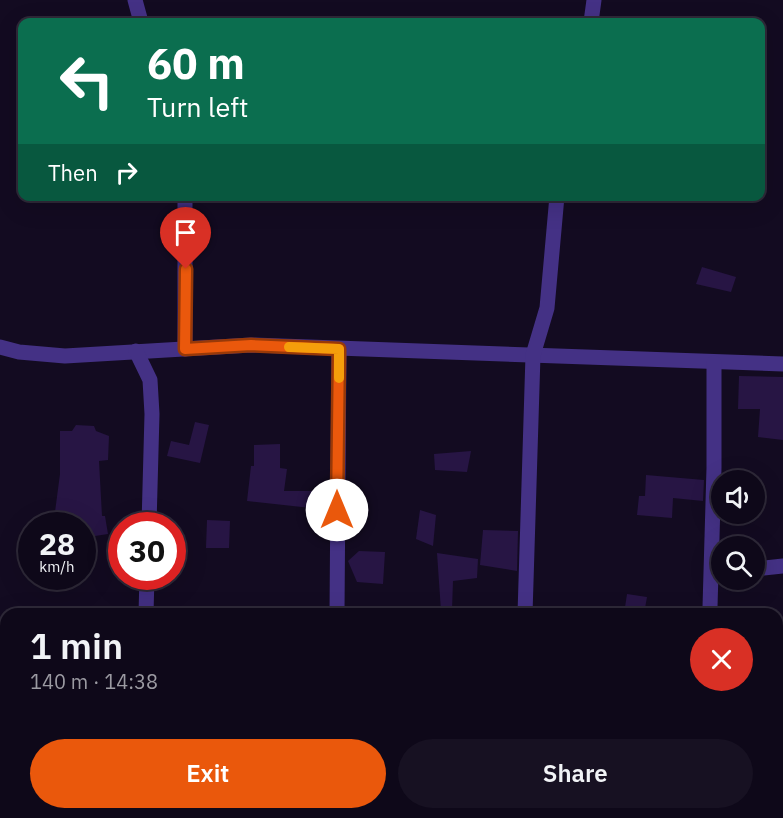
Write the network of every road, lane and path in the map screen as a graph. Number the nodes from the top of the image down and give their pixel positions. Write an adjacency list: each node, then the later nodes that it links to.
1 (135, 0): 3 (street)
2 (594, 0): 4 (street)
3 (140, 18)
4 (592, 18)
5 (185, 201): 8 (street)
6 (557, 201): 11 (street)
7 (0, 347): 10 (street)
8 (185, 349): 9 (street); 10 (street)
9 (339, 349): 11 (street); 22 (street)
10 (136, 351): 14 (street)
11 (533, 356): 12 (street); 23 (street)
12 (714, 363): 13 (street); 15 (street)
13 (783, 364)
14 (149, 512)
15 (716, 536)
16 (783, 566): 17 (street)
17 (765, 567)
18 (147, 590): 21 (street)
19 (713, 590): 20 (street)
20 (710, 607)
21 (146, 608)
22 (337, 608)
23 (525, 608)

